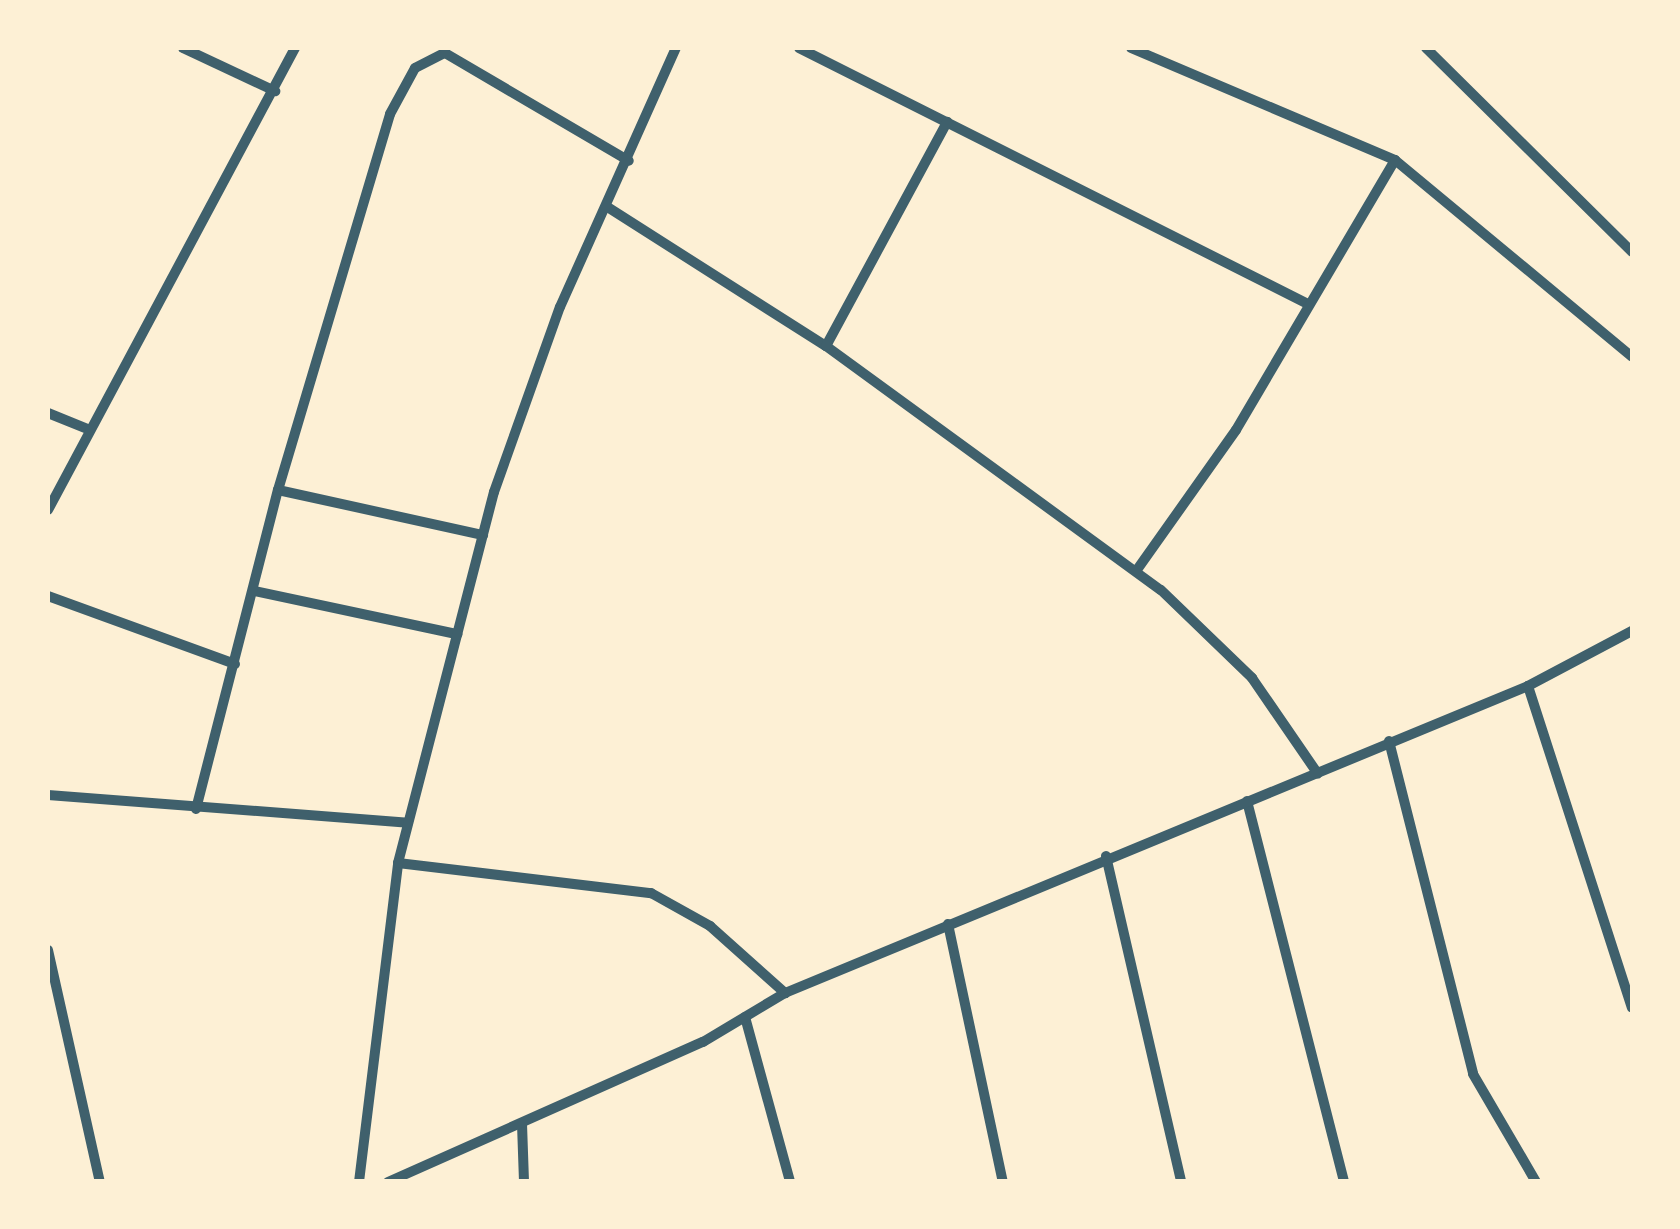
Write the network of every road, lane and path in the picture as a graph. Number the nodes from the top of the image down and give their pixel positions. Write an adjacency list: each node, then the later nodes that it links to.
1 (183, 48): 7 (street)
2 (294, 48): 7 (street)
3 (676, 48): 9 (street)
4 (799, 48): 8 (street)
5 (1131, 48): 10 (street)
6 (1426, 48): 12 (street)
7 (275, 90): 17 (street)
8 (946, 122): 13 (street); 14 (street)
9 (629, 160): 11 (street); 18 (street)
10 (1395, 160): 13 (street); 15 (street)
11 (608, 208): 14 (street); 20 (street)
12 (1632, 252)
13 (1306, 303): 21 (street)
14 (826, 346): 21 (street)
15 (1632, 357)
16 (48, 413): 17 (street)
17 (90, 430): 19 (street)
18 (278, 490): 20 (street); 22 (street)
19 (48, 510)
20 (483, 535): 25 (street)
21 (1136, 571): 29 (street)
22 (254, 590): 25 (street); 26 (street)
23 (48, 596): 26 (street)
24 (1632, 632): 27 (street)
25 (457, 634): 33 (street)
26 (235, 664): 32 (street)
27 (1528, 686): 28 (street); 39 (street)
28 (1389, 741): 29 (street); 50 (street)
29 (1318, 774): 31 (street)
30 (48, 794): 32 (street)
31 (1247, 801): 34 (street); 49 (street)
32 (196, 809): 33 (street)
33 (408, 822): 35 (street)
34 (1106, 856): 36 (street); 48 (street)
35 (398, 862): 38 (street); 43 (street)
36 (948, 924): 38 (street); 47 (street)
37 (48, 950): 42 (street)
38 (785, 993): 40 (street)
39 (1632, 1008)
40 (744, 1017): 41 (street); 46 (street)
41 (522, 1124): 44 (street); 45 (street)
42 (100, 1182)
43 (358, 1182)
44 (388, 1182)
45 (524, 1182)
46 (790, 1182)
47 (1003, 1182)
48 (1181, 1182)
49 (1344, 1182)
50 (1536, 1182)

